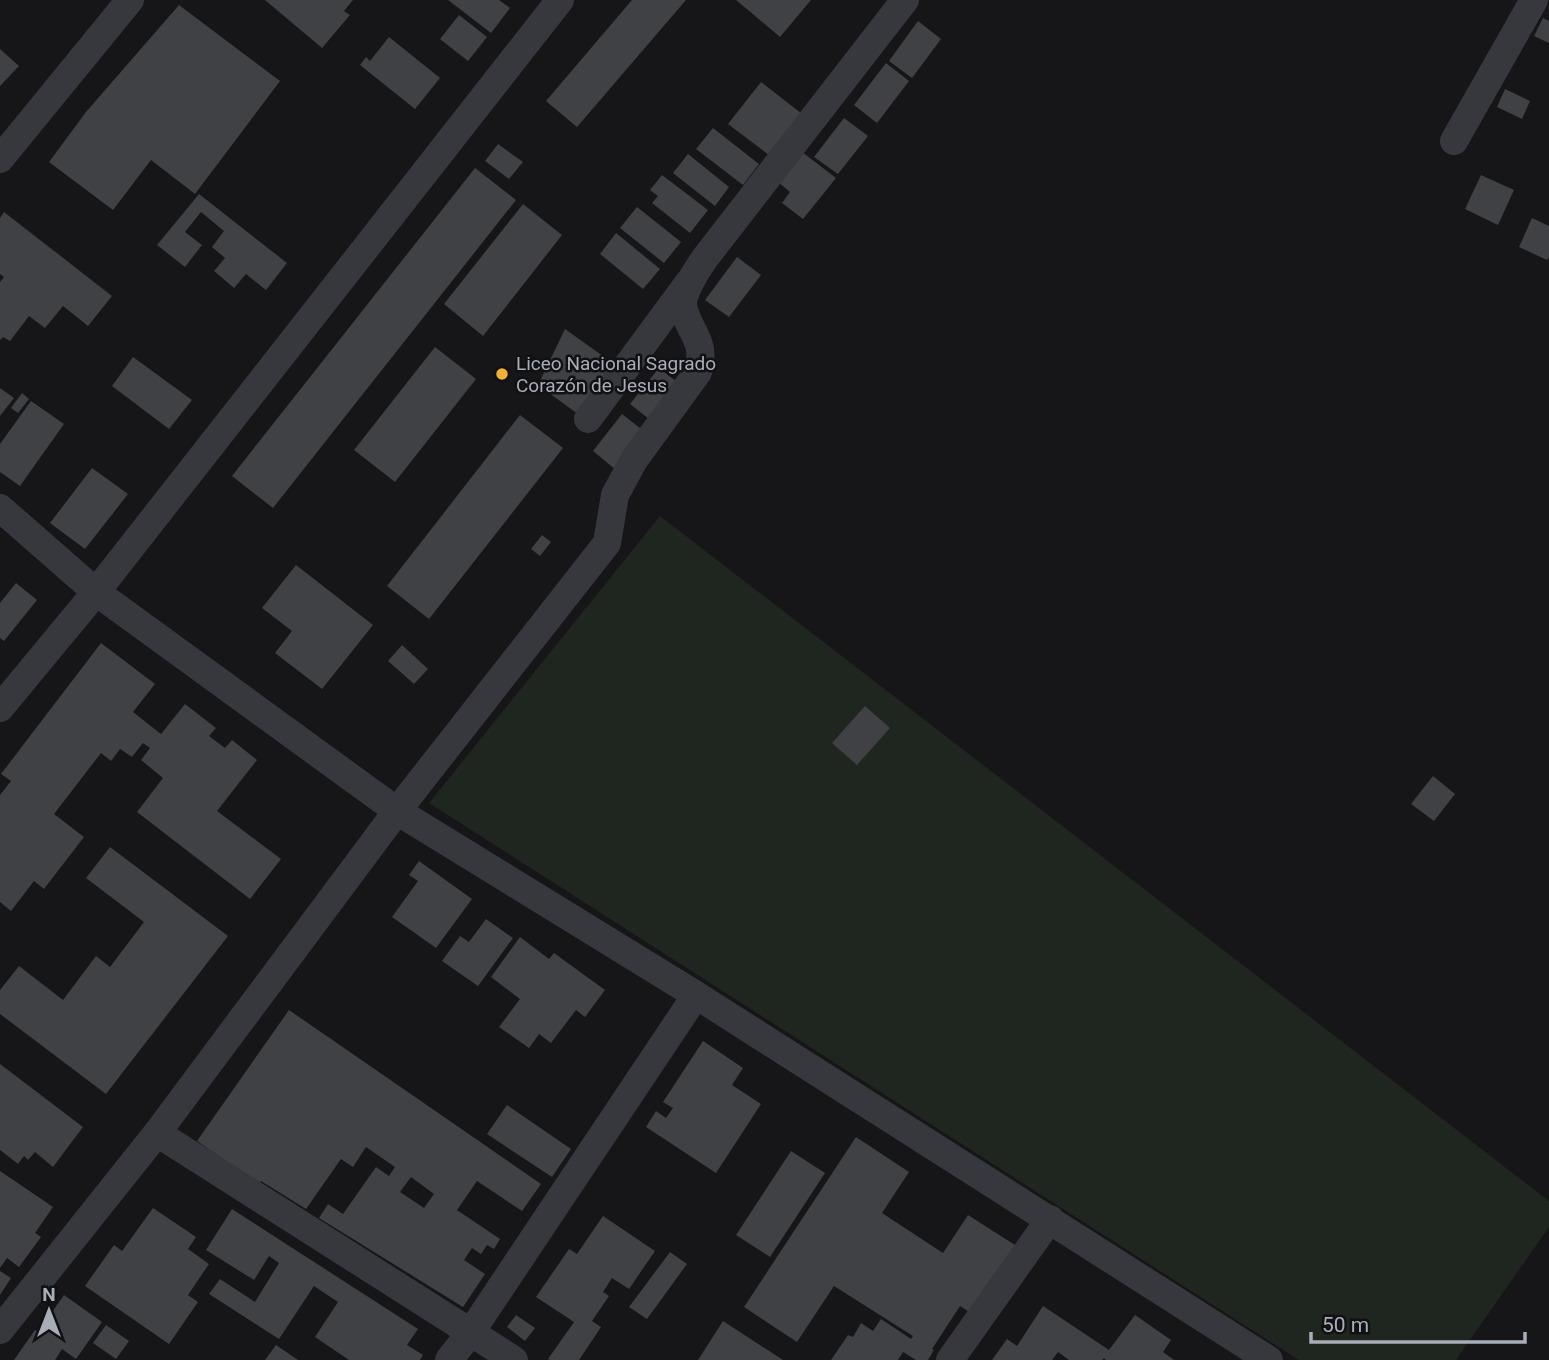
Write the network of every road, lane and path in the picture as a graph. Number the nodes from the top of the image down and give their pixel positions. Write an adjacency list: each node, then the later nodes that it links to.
1 (130, 0): 6 (street)
2 (561, 0): 10 (street)
3 (905, 0): 7 (street)
4 (1534, 0): 5 (street)
5 (1454, 141)
6 (0, 159)
7 (693, 277): 8 (street); 12 (street)
8 (588, 419)
9 (0, 508): 10 (street)
10 (96, 592): 11 (street); 12 (street)
11 (0, 708)
12 (397, 811): 13 (street); 14 (street)
13 (696, 995): 15 (street); 17 (street)
14 (157, 1133): 16 (street); 17 (street)
15 (1050, 1219): 20 (street); 21 (street)
16 (0, 1330)
17 (471, 1332): 18 (street); 19 (street)
18 (449, 1360)
19 (514, 1360)
20 (950, 1360)
21 (1269, 1360)

